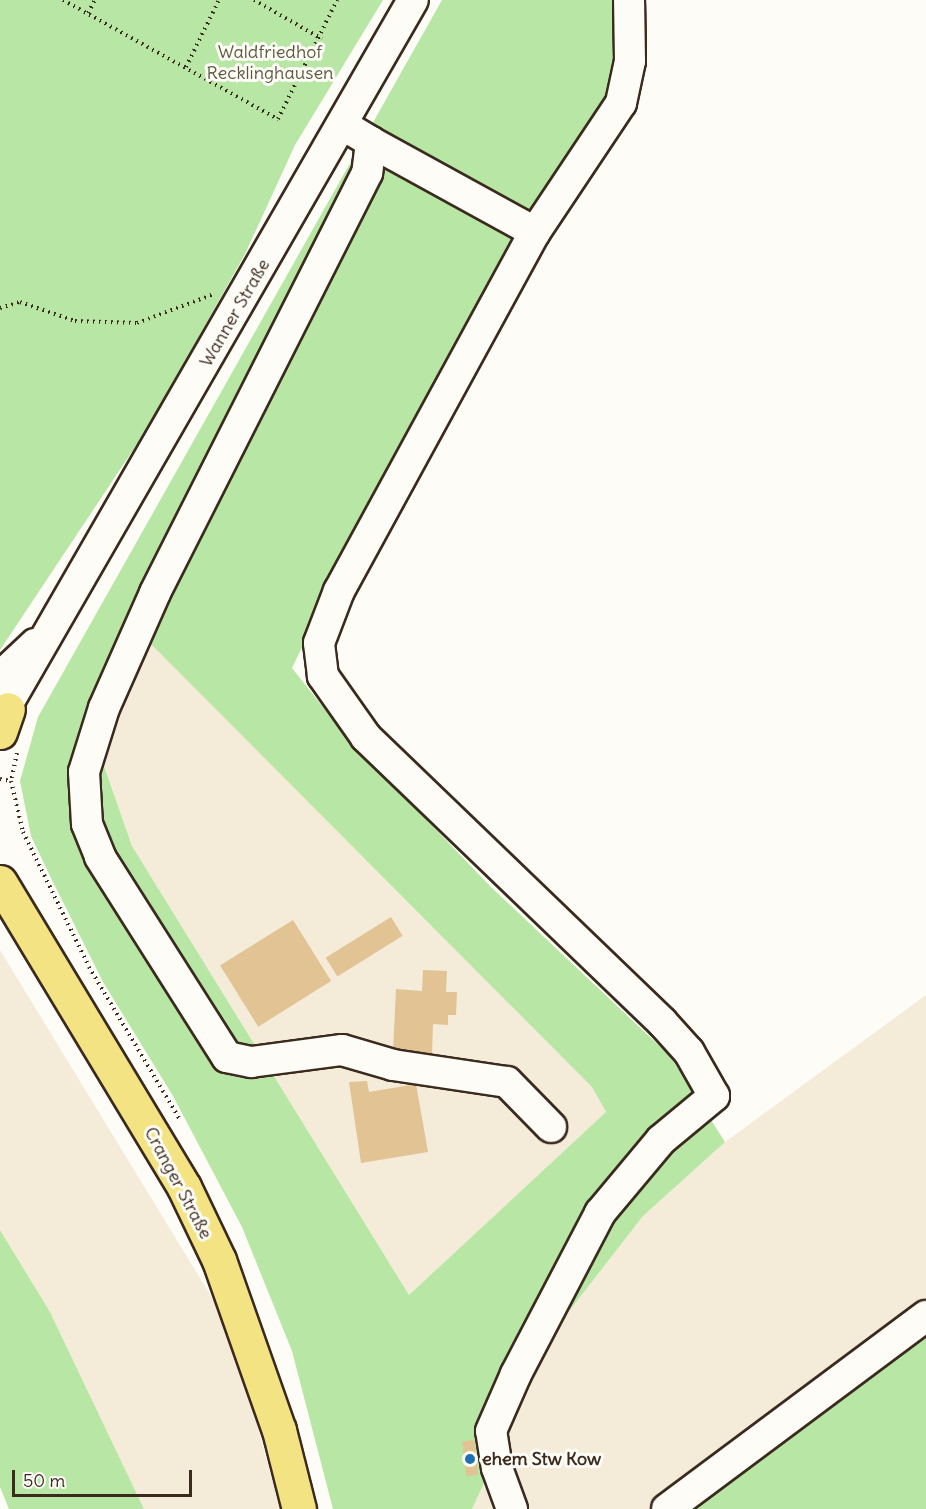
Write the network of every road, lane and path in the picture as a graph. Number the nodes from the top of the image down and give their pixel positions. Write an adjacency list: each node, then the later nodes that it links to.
1 (63, 0): 8 (path)
2 (95, 0): 8 (path)
3 (219, 0): 10 (path)
4 (254, 0): 9 (path)
5 (337, 0): 9 (path)
6 (413, 0): 11 (street, Wanner Straße)
7 (629, 0): 13 (street)
8 (88, 13): 10 (path)
9 (322, 39): 10 (path)
10 (186, 67)
11 (343, 125): 12 (street); 14 (street, Wanner Straße)
12 (371, 142): 13 (street); 22 (street)
13 (535, 232): 25 (street)
14 (244, 296): 15 (path); 16 (street, Wanner Straße)
15 (0, 308)
16 (55, 626): 17 (street, Wanner Straße); 18 (street, Wanner Straße)
17 (0, 676)
18 (3, 719)
19 (0, 779): 20 (path)
20 (11, 781)
21 (0, 882): 24 (main road, Cranger Straße)
22 (551, 1127)
23 (926, 1316): 26 (street)
24 (299, 1509)
25 (512, 1509)
26 (667, 1509)

